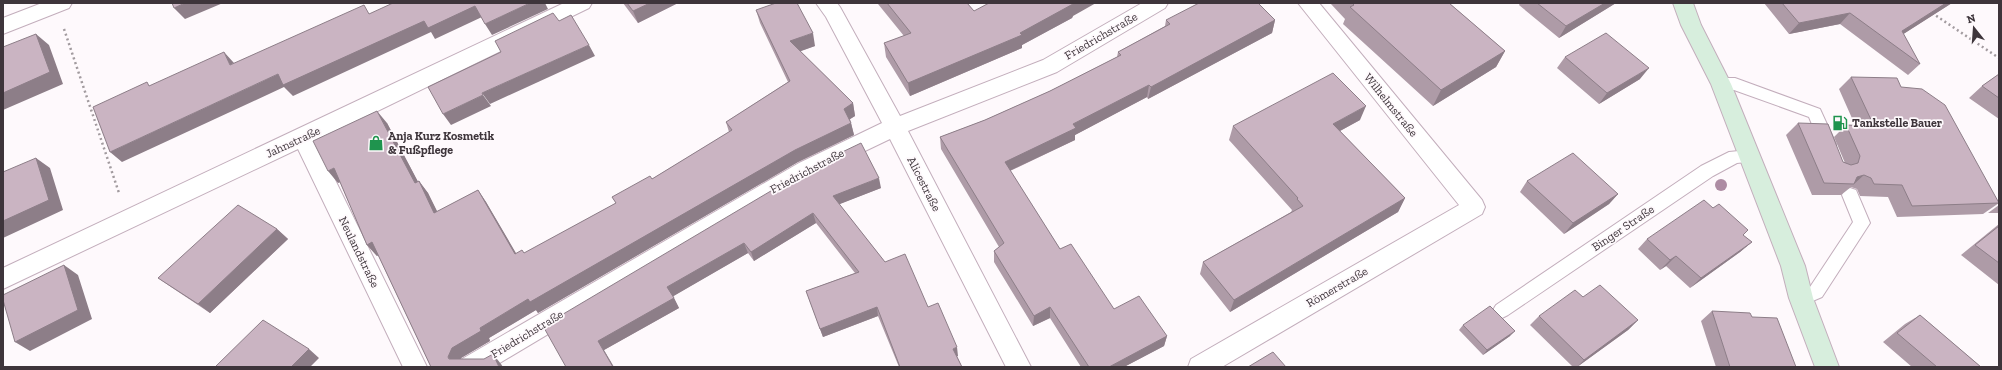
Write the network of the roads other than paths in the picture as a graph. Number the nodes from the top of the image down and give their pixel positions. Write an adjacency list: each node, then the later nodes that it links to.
1 (582, 3): 10 (street, Jahnstraße)
2 (826, 3): 9 (street, Alicestraße)
3 (1158, 3): 9 (street, Friedrichstraße)
4 (1308, 3): 14 (street, Wilhelmstraße)
5 (1683, 3): 8 (main road)
6 (59, 4): 7 (street)
7 (3, 26)
8 (1720, 84): 11 (lane); 12 (main road)
9 (895, 127): 19 (street, Friedrichstraße); 20 (street, Alicestraße)
10 (304, 137): 15 (street, Jahnstraße); 18 (street, Neulandstraße)
11 (1832, 154)
12 (1749, 156): 16 (main road); 17 (lane, Binger Straße)
13 (1850, 195): 16 (lane)
14 (1474, 207): 21 (street, Römerstraße)
15 (3, 279)
16 (1801, 298): 22 (main road)
17 (1502, 310)
18 (415, 367)
19 (471, 367)
20 (1019, 367)
21 (1200, 367)
22 (1827, 367)

